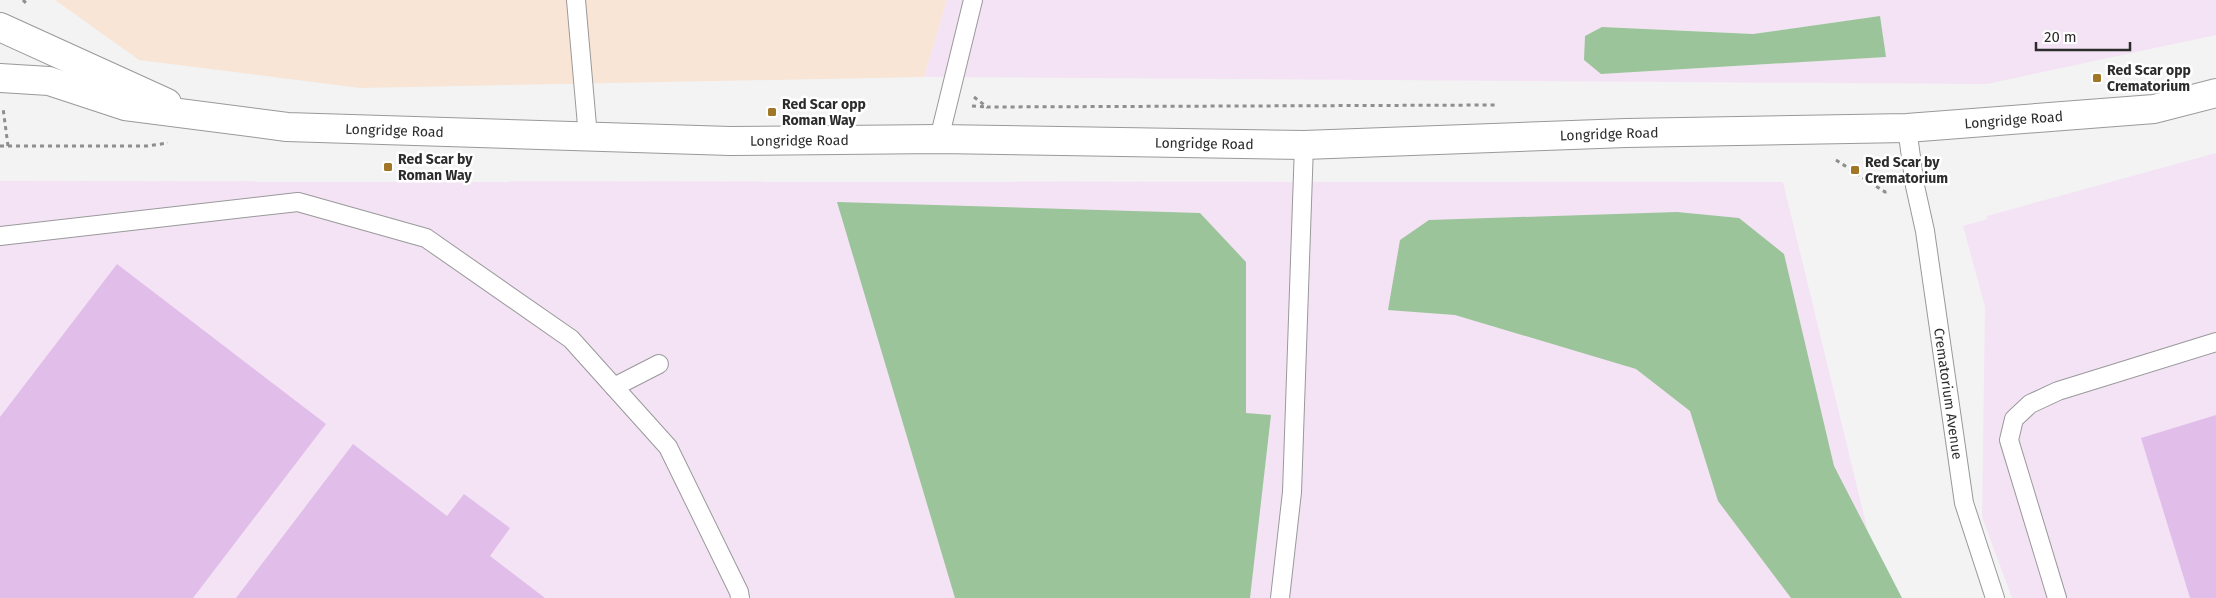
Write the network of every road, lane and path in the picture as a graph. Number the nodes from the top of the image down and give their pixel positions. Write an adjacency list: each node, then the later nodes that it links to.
1 (576, 0): 10 (lane)
2 (973, 0): 11 (lane)
3 (0, 27): 8 (main road, Longridge Road)
4 (1, 89): 8 (main road, Longridge Road); 13 (path)
5 (2216, 93): 9 (main road, Longridge Road)
6 (972, 95): 7 (path)
7 (1506, 105)
8 (192, 113): 10 (main road, Longridge Road)
9 (1907, 128): 12 (main road, Longridge Road); 20 (lane, Crematorium Avenue)
10 (588, 137): 11 (main road, Longridge Road)
11 (939, 139): 12 (main road, Longridge Road)
12 (1304, 145): 19 (lane)
13 (0, 146)
14 (0, 236): 17 (lane)
15 (2216, 342): 21 (lane)
16 (659, 364): 17 (lane)
17 (614, 387): 18 (lane)
18 (740, 598)
19 (1280, 598)
20 (1995, 598)
21 (2057, 598)

